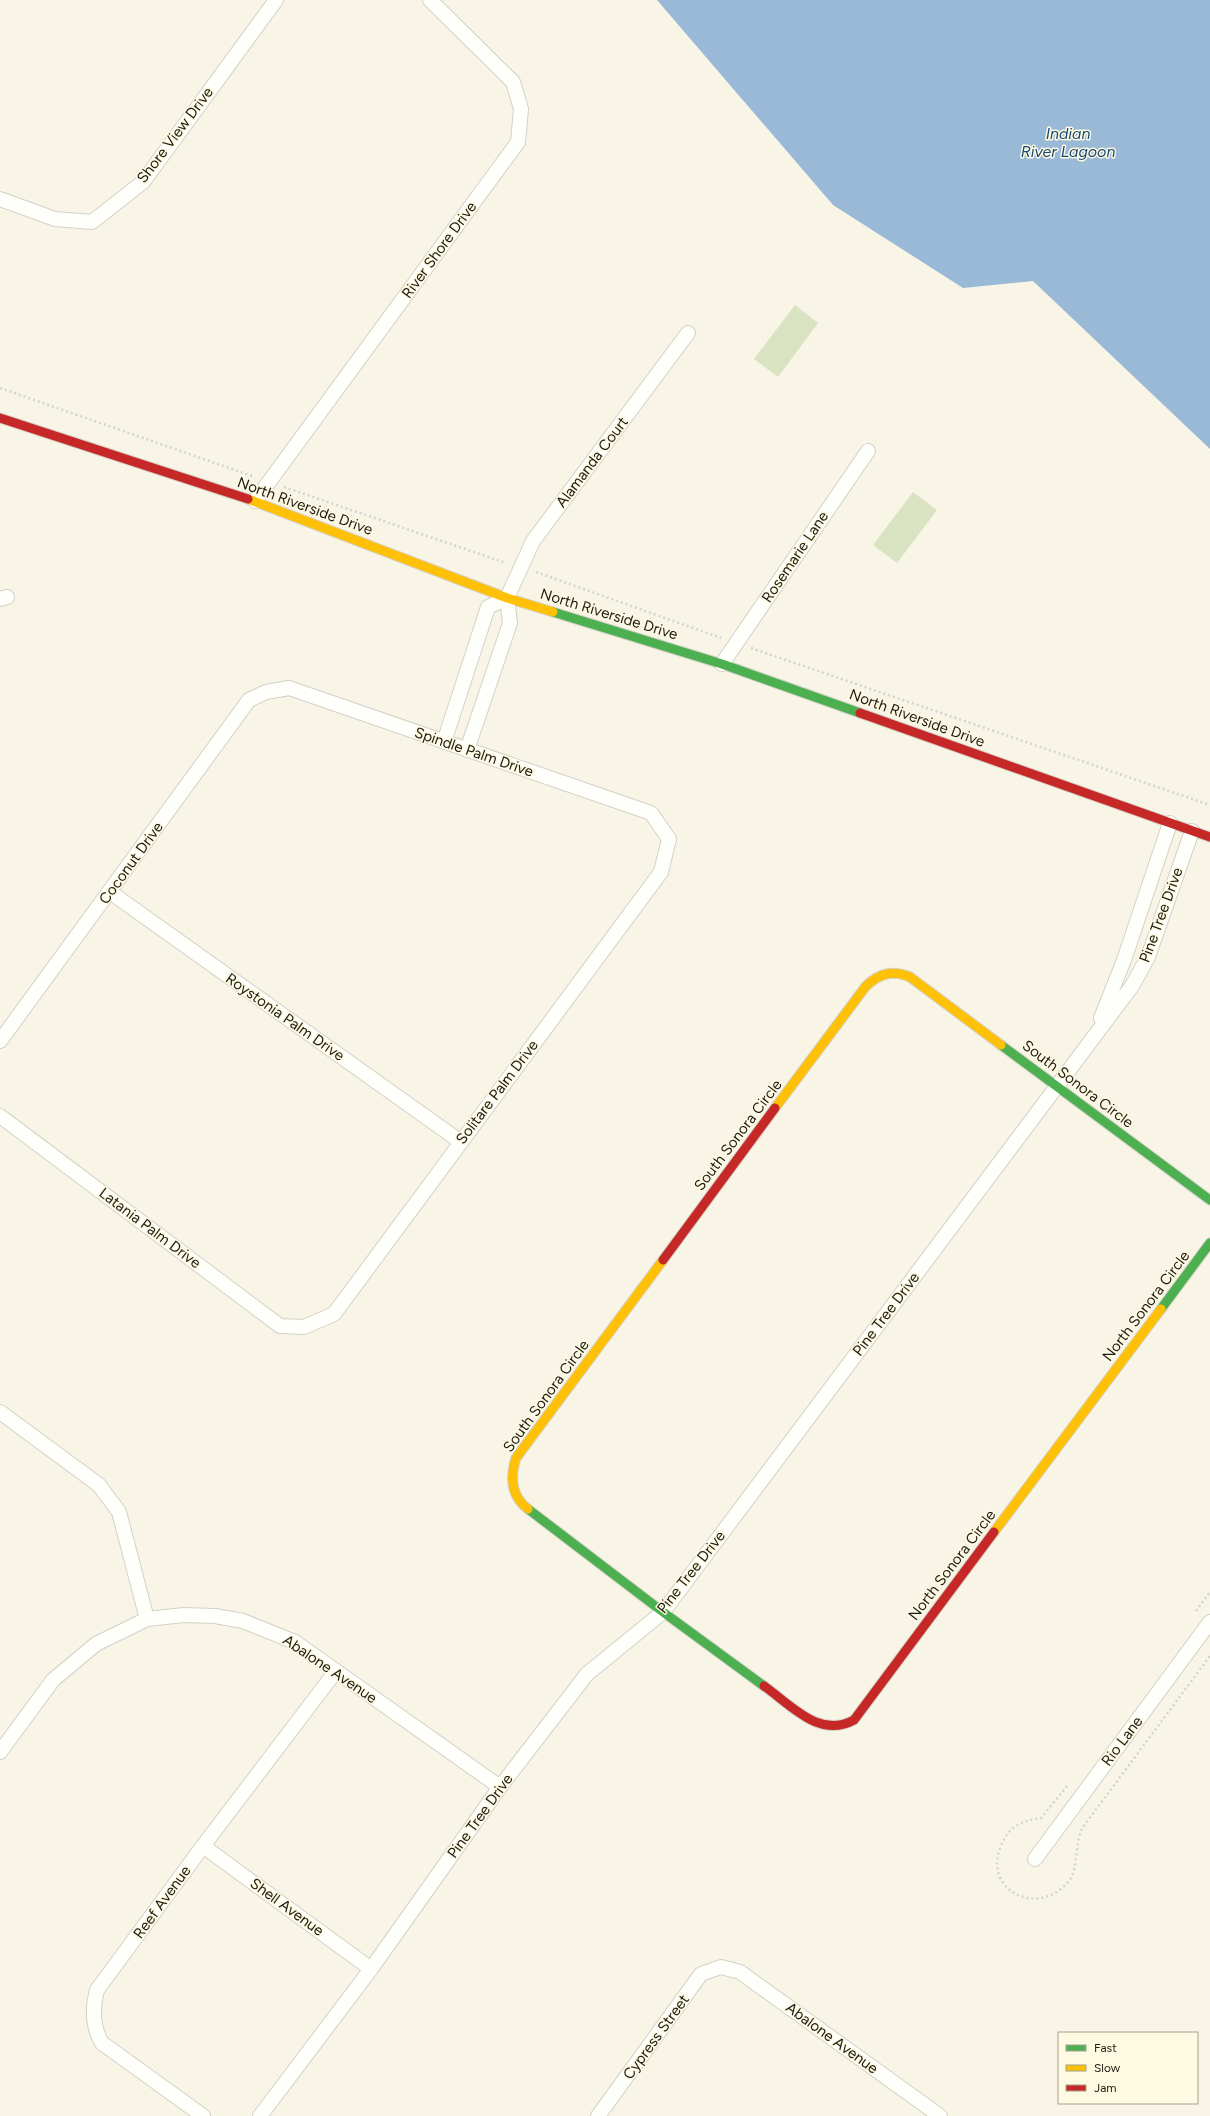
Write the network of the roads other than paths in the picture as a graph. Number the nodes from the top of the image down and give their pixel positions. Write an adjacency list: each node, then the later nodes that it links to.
1 (276, 0): 3 (street, Shore View Drive)
2 (430, 0): 7 (street, River Shore Drive)
3 (0, 199)
4 (688, 333): 8 (street, Alamanda Court)
5 (0, 418): 7 (street, North Riverside Drive)
6 (868, 451): 9 (street, Rosemarie Lane)
7 (255, 501): 8 (street, North Riverside Drive)
8 (507, 598): 9 (street, North Riverside Drive); 11 (street); 12 (street)
9 (722, 664): 13 (street, North Riverside Drive)
10 (266, 692): 11 (street, Spindle Palm Drive); 17 (street, Coconut Drive)
11 (444, 742): 12 (street, Spindle Palm Drive)
12 (467, 750): 16 (street, Spindle Palm Drive)
13 (1170, 823): 14 (street, North Riverside Drive); 18 (street, Pine Tree Drive)
14 (1192, 831): 15 (street, North Riverside Drive); 18 (street, Pine Tree Drive)
15 (1210, 837)
16 (669, 839): 22 (street, Solitare Palm Drive)
17 (110, 892): 19 (street, Coconut Drive); 22 (street, Roystonia Palm Drive)
18 (1094, 1035): 20 (street, Pine Tree Drive)
19 (0, 1041)
20 (1057, 1085): 23 (street, South Sonora Circle); 27 (street, Pine Tree Drive); 27 (street, South Sonora Circle)
21 (0, 1116): 25 (street, Latania Palm Drive)
22 (461, 1142): 25 (street, Solitare Palm Drive)
23 (1210, 1200)
24 (1210, 1243): 27 (street, North Sonora Circle)
25 (304, 1327)
26 (0, 1412): 28 (street)
27 (663, 1612): 32 (street, Pine Tree Drive)
28 (147, 1619): 30 (street, Abalone Avenue); 31 (street, Abalone Avenue)
29 (1210, 1622): 34 (street, Rio Lane)
30 (336, 1671): 32 (street, Abalone Avenue); 33 (street, Reef Avenue)
31 (0, 1752)
32 (500, 1787): 36 (street, Pine Tree Drive)
33 (203, 1846): 36 (street, Shell Avenue); 37 (street, Reef Avenue)
34 (1035, 1859)
35 (720, 1967): 39 (street, Cypress Street); 40 (street, Abalone Avenue)
36 (372, 1969): 38 (street, Pine Tree Drive)
37 (204, 2116)
38 (260, 2116)
39 (598, 2116)
40 (940, 2116)

